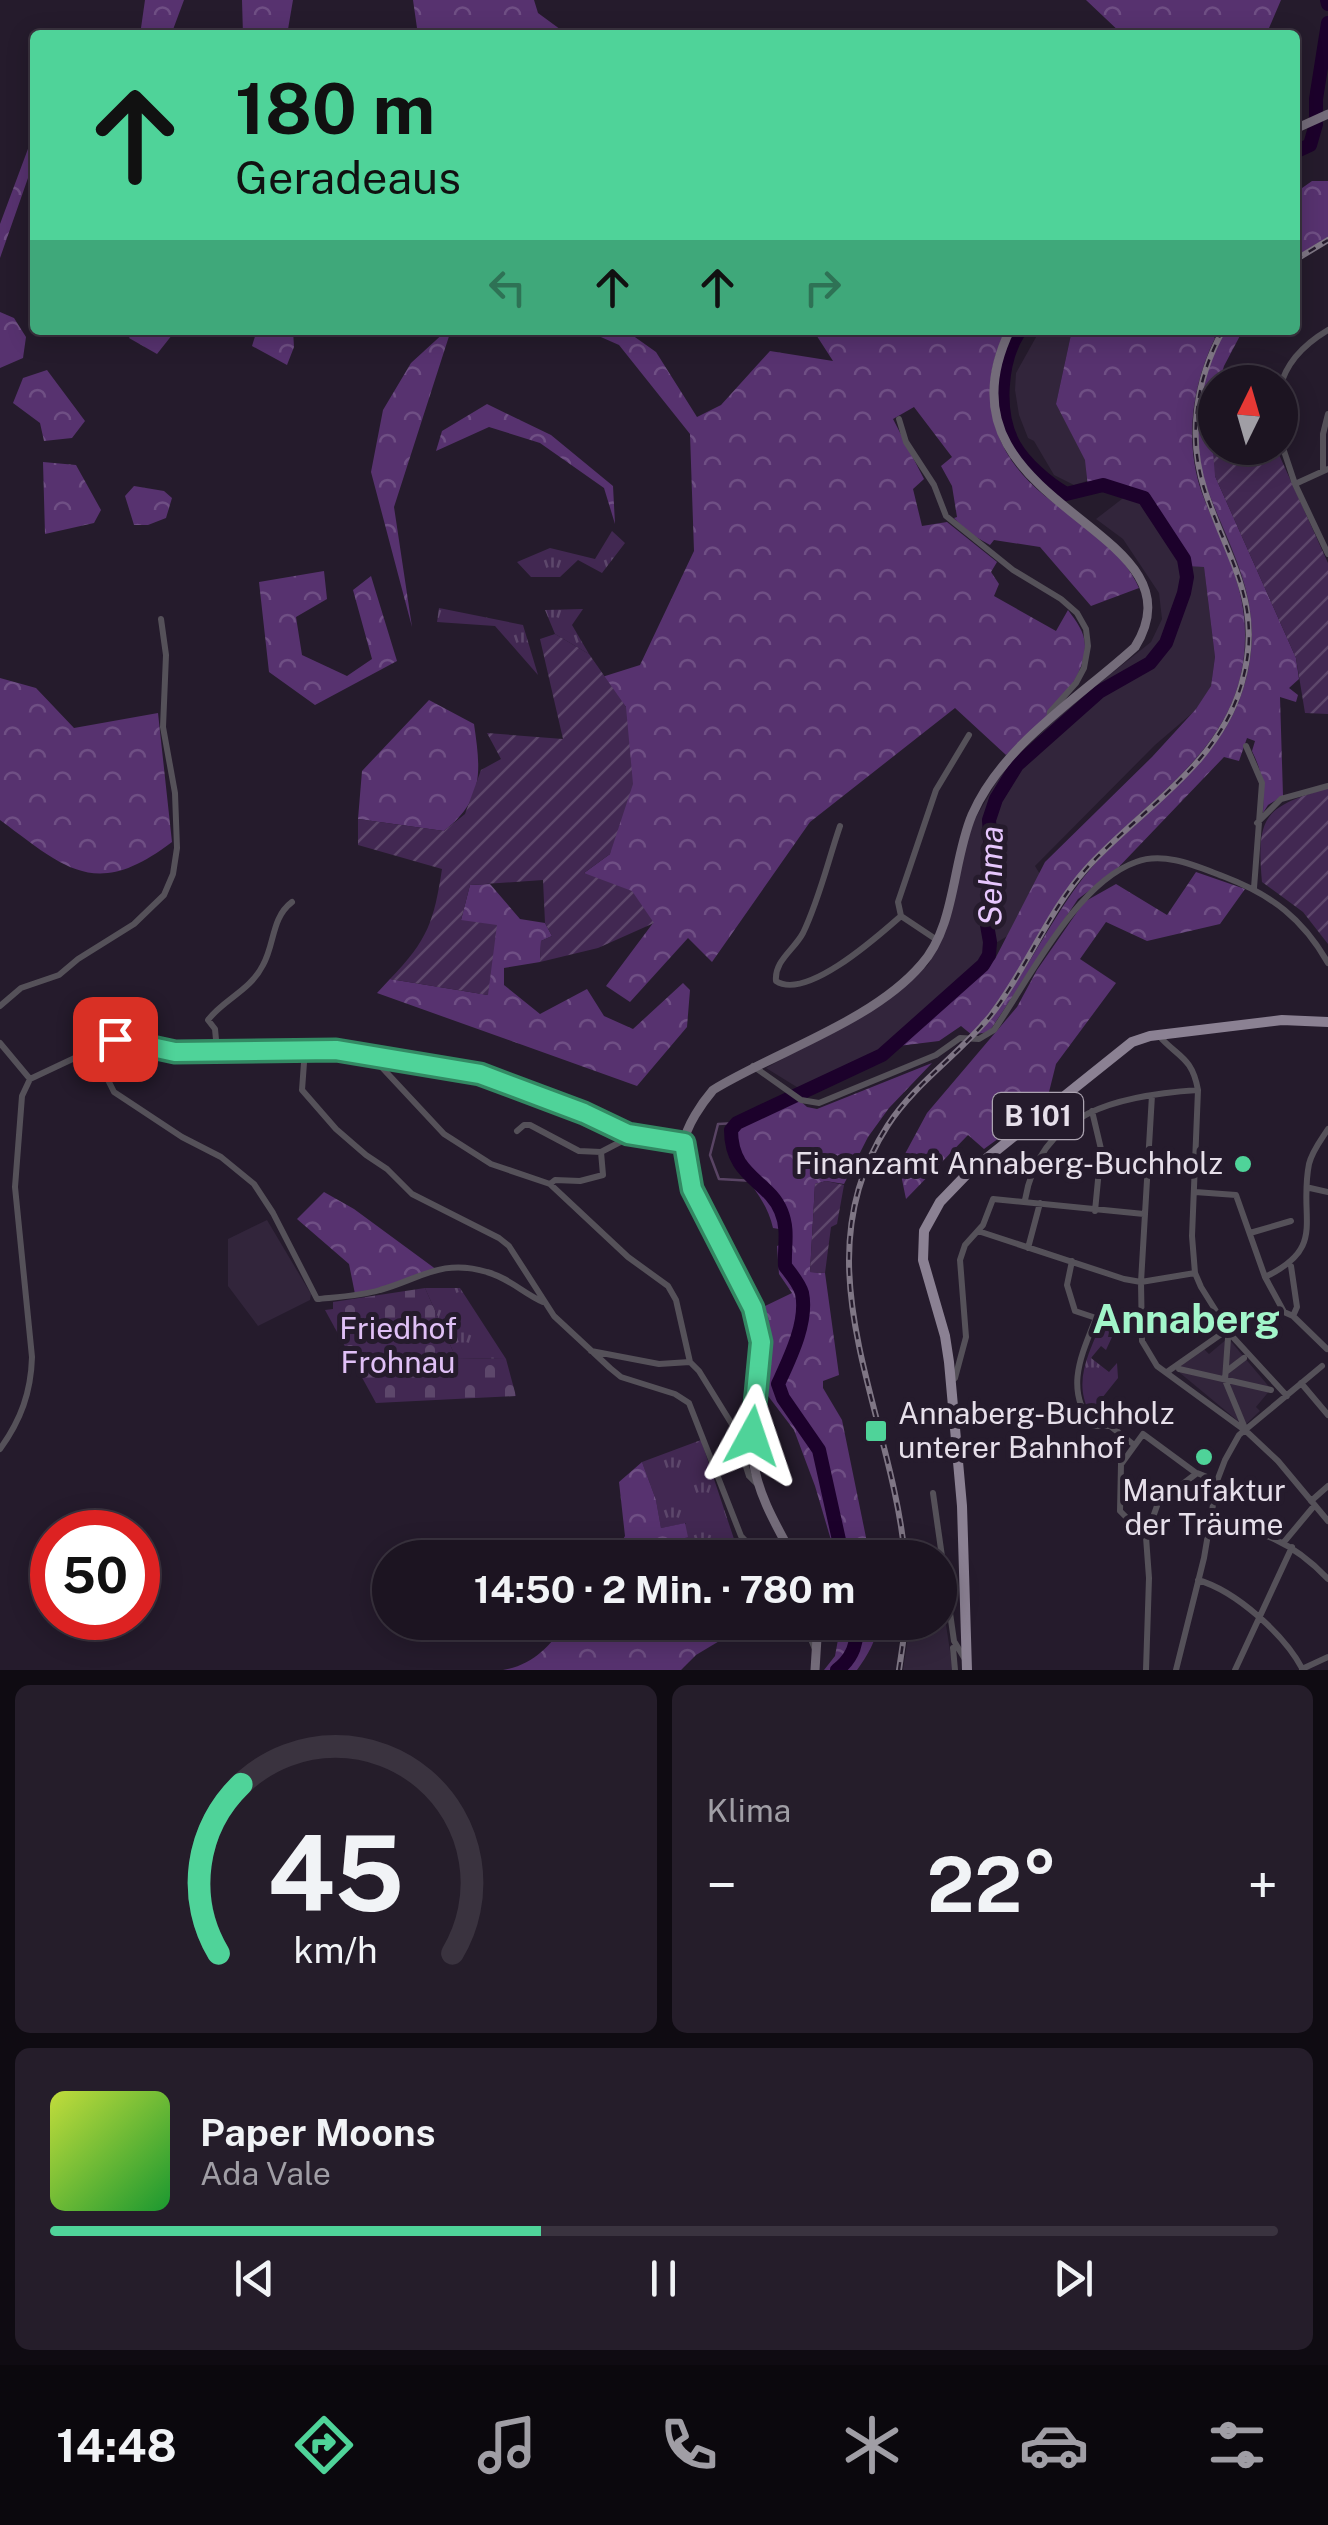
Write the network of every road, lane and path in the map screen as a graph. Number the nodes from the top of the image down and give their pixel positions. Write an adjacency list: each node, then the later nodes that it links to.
1 (1325, 115): 2 (main road)
2 (1300, 127)
3 (1328, 330): 5 (street)
4 (1008, 335): 13 (main road)
5 (1290, 365)
6 (1328, 414): 9 (street)
7 (899, 419): 13 (street)
8 (1289, 465): 10 (street)
9 (1326, 469): 10 (street)
10 (1296, 484): 11 (street)
11 (1328, 554)
12 (161, 619): 24 (street)
13 (1049, 721): 22 (main road)
14 (969, 736): 21 (street)
15 (1246, 746): 17 (street)
16 (1328, 786): 17 (street)
17 (1256, 824): 19 (street)
18 (840, 826): 21 (street)
19 (1254, 888): 23 (street); 32 (street)
20 (292, 902): 29 (street)
21 (901, 916): 22 (street)
22 (938, 940): 32 (main road)
23 (1328, 963)
24 (0, 1006)
25 (1328, 1022): 26 (main road, B 101)
26 (1159, 1035): 34 (street); 72 (main road, B 101)
27 (0, 1043): 33 (street)
28 (93, 1050): 29 (street); 33 (street); 59 (street)
29 (217, 1050): 30 (street)
30 (305, 1050): 31 (street); 59 (street)
31 (374, 1058): 39 (street); 42 (street)
32 (754, 1066): 40 (main road)
33 (30, 1079): 80 (street)
34 (1198, 1090): 35 (street); 44 (street)
35 (1152, 1096): 36 (street); 49 (street)
36 (1092, 1111): 46 (street); 48 (street)
37 (1328, 1130): 43 (street)
38 (517, 1131): 41 (street)
39 (628, 1134): 40 (street); 41 (street)
40 (684, 1143): 84 (main road)
41 (601, 1152): 42 (street)
42 (550, 1184): 67 (street)
43 (1309, 1188): 45 (street); 55 (street)
44 (1196, 1192): 52 (street); 56 (street)
45 (1328, 1192)
46 (1025, 1200): 47 (street); 51 (street)
47 (1040, 1203): 48 (street); 53 (street)
48 (1094, 1211): 49 (street)
49 (1144, 1214): 58 (street)
50 (1291, 1221): 52 (street)
51 (980, 1228): 53 (street); 72 (street)
52 (1250, 1233): 57 (street)
53 (1028, 1248): 54 (street)
54 (1072, 1261): 58 (street); 61 (street)
55 (1292, 1266): 57 (street); 60 (street)
56 (1196, 1273): 58 (street); 63 (street)
57 (1266, 1277): 60 (street)
58 (1141, 1282): 62 (street)
59 (544, 1302): 64 (street)
60 (1293, 1316): 65 (street)
61 (1096, 1318): 62 (street); 78 (street)
62 (1142, 1321): 69 (street)
63 (1228, 1334): 69 (street); 71 (street); 75 (street)
64 (590, 1350): 67 (street); 91 (street)
65 (1326, 1350): 68 (street)
66 (1244, 1358): 71 (street)
67 (690, 1362): 84 (street)
68 (1325, 1367): 73 (street)
69 (1167, 1372): 77 (street)
70 (1184, 1372): 71 (street)
71 (1226, 1376): 74 (street); 77 (street)
72 (951, 1382): 103 (main road, B 101)
73 (1302, 1383): 75 (street); 76 (street)
74 (1272, 1390)
75 (1287, 1396): 77 (street)
76 (1328, 1415)
77 (1245, 1428): 83 (street); 87 (street)
78 (1118, 1431): 79 (street); 81 (street)
79 (1133, 1444): 81 (street); 82 (street)
80 (0, 1449)
81 (1121, 1464): 90 (street)
82 (1197, 1473): 83 (street); 90 (street)
83 (1217, 1481): 89 (street)
84 (759, 1486): 92 (main road)
85 (1328, 1486): 87 (street)
86 (933, 1493): 100 (street)
87 (1312, 1503): 88 (street); 93 (street)
88 (1328, 1521)
89 (1210, 1522): 93 (street); 96 (street)
90 (1146, 1538): 106 (street)
91 (745, 1540)
92 (785, 1540)
93 (1284, 1542): 94 (street)
94 (1292, 1547): 95 (street); 97 (street)
95 (1328, 1579)
96 (1198, 1580): 97 (street); 107 (street)
97 (1260, 1619): 108 (street); 109 (street)
98 (809, 1640): 101 (street)
99 (817, 1640): 101 (main road)
100 (954, 1642): 103 (street); 105 (street)
101 (817, 1652): 104 (main road)
102 (1328, 1657): 109 (street)
103 (968, 1666)
104 (815, 1670)
105 (955, 1670)
106 (1146, 1670)
107 (1176, 1670)
108 (1235, 1670)
109 (1302, 1670)

